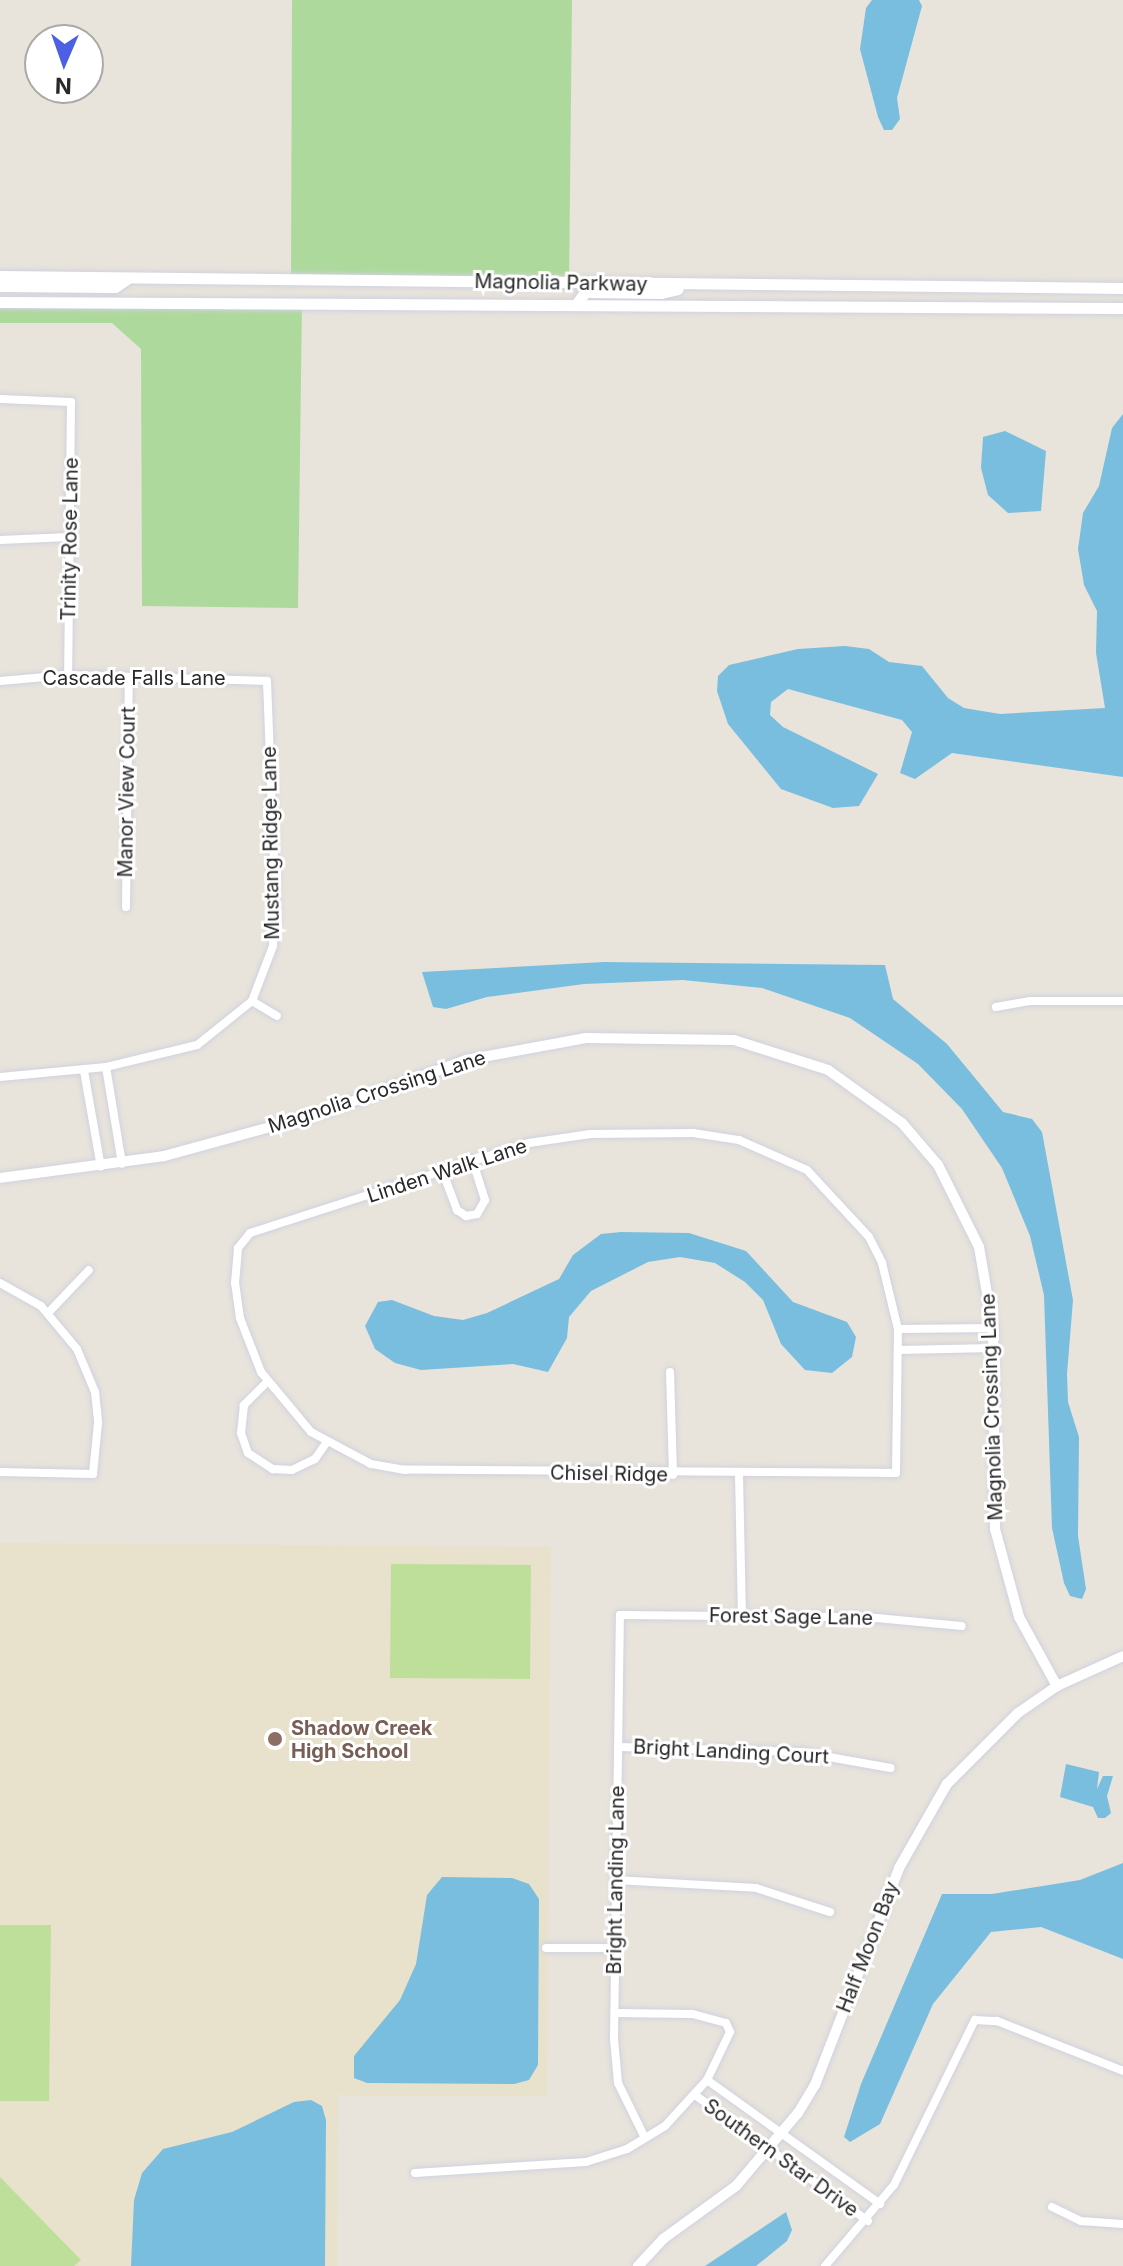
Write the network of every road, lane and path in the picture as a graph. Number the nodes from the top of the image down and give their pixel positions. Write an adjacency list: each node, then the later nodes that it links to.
1 (0, 276): 2 (main road, Magnolia Parkway)
2 (128, 279): 3 (main road, Magnolia Parkway); 4 (main road)
3 (694, 284): 5 (main road, Magnolia Parkway); 7 (main road)
4 (0, 286)
5 (1123, 288)
6 (0, 302): 7 (main road, Magnolia Parkway)
7 (577, 303): 8 (main road, Magnolia Parkway)
8 (1123, 308)
9 (0, 399): 10 (street, Trinity Rose Lane)
10 (69, 537): 11 (street); 12 (street, Trinity Rose Lane)
11 (0, 540)
12 (68, 675): 13 (street, Cascade Falls Lane); 14 (street, Cascade Falls Lane)
13 (129, 677): 15 (street, Cascade Falls Lane); 16 (street, Manor View Court)
14 (0, 681)
15 (267, 681): 17 (street, Mustang Ridge Lane)
16 (126, 907)
17 (252, 1001): 20 (street); 21 (street)
18 (1123, 1001): 19 (street)
19 (996, 1007)
20 (277, 1016)
21 (106, 1067): 22 (street); 25 (street)
22 (84, 1071): 23 (street); 26 (street)
23 (0, 1077)
24 (472, 1159): 27 (street, Linden Walk Lane); 27 (street); 34 (street, Linden Walk Lane)
25 (122, 1164): 26 (street, Magnolia Crossing Lane); 33 (street, Magnolia Crossing Lane)
26 (101, 1167): 28 (street, Magnolia Crossing Lane)
27 (442, 1170): 29 (street, Linden Walk Lane)
28 (0, 1178)
29 (238, 1248): 38 (street, Chisel Ridge)
30 (89, 1270): 32 (street)
31 (0, 1283): 32 (street)
32 (48, 1313): 40 (street)
33 (993, 1328): 34 (street); 35 (street, Magnolia Crossing Lane)
34 (898, 1329): 36 (street, Linden Walk Lane)
35 (994, 1348): 36 (street); 48 (street, Magnolia Crossing Lane)
36 (898, 1350): 41 (street, Linden Walk Lane)
37 (670, 1372): 43 (street)
38 (267, 1382): 39 (street, Chisel Ridge); 39 (street)
39 (327, 1442): 43 (street, Chisel Ridge)
40 (0, 1472)
41 (896, 1473): 42 (street, Chisel Ridge)
42 (739, 1474): 43 (street, Chisel Ridge); 45 (street)
43 (673, 1475)
44 (620, 1615): 45 (street, Forest Sage Lane); 49 (street, Bright Landing Lane)
45 (742, 1615): 46 (street, Forest Sage Lane)
46 (962, 1626)
47 (1123, 1656): 48 (street, Half Moon Bay)
48 (1057, 1686): 59 (street, Half Moon Bay)
49 (618, 1747): 50 (street, Bright Landing Court); 51 (street, Bright Landing Lane)
50 (891, 1768)
51 (615, 1880): 52 (street); 54 (street, Bright Landing Lane)
52 (830, 1912)
53 (546, 1948): 54 (street)
54 (614, 1948): 55 (street, Bright Landing Lane)
55 (615, 2013): 57 (street); 60 (street, Bright Landing Lane)
56 (1123, 2071): 63 (street)
57 (707, 2080): 58 (street); 59 (street, Southern Star Drive)
58 (695, 2095): 60 (street); 61 (street, Southern Star Drive)
59 (782, 2133): 61 (street, Half Moon Bay); 63 (street, Southern Star Drive)
60 (645, 2138): 62 (street)
61 (770, 2149): 65 (street, Southern Star Drive); 67 (street, Half Moon Bay)
62 (415, 2173)
63 (880, 2204): 65 (street)
64 (1052, 2207): 66 (street)
65 (868, 2221): 68 (street)
66 (1123, 2224)
67 (638, 2266)
68 (825, 2266)

